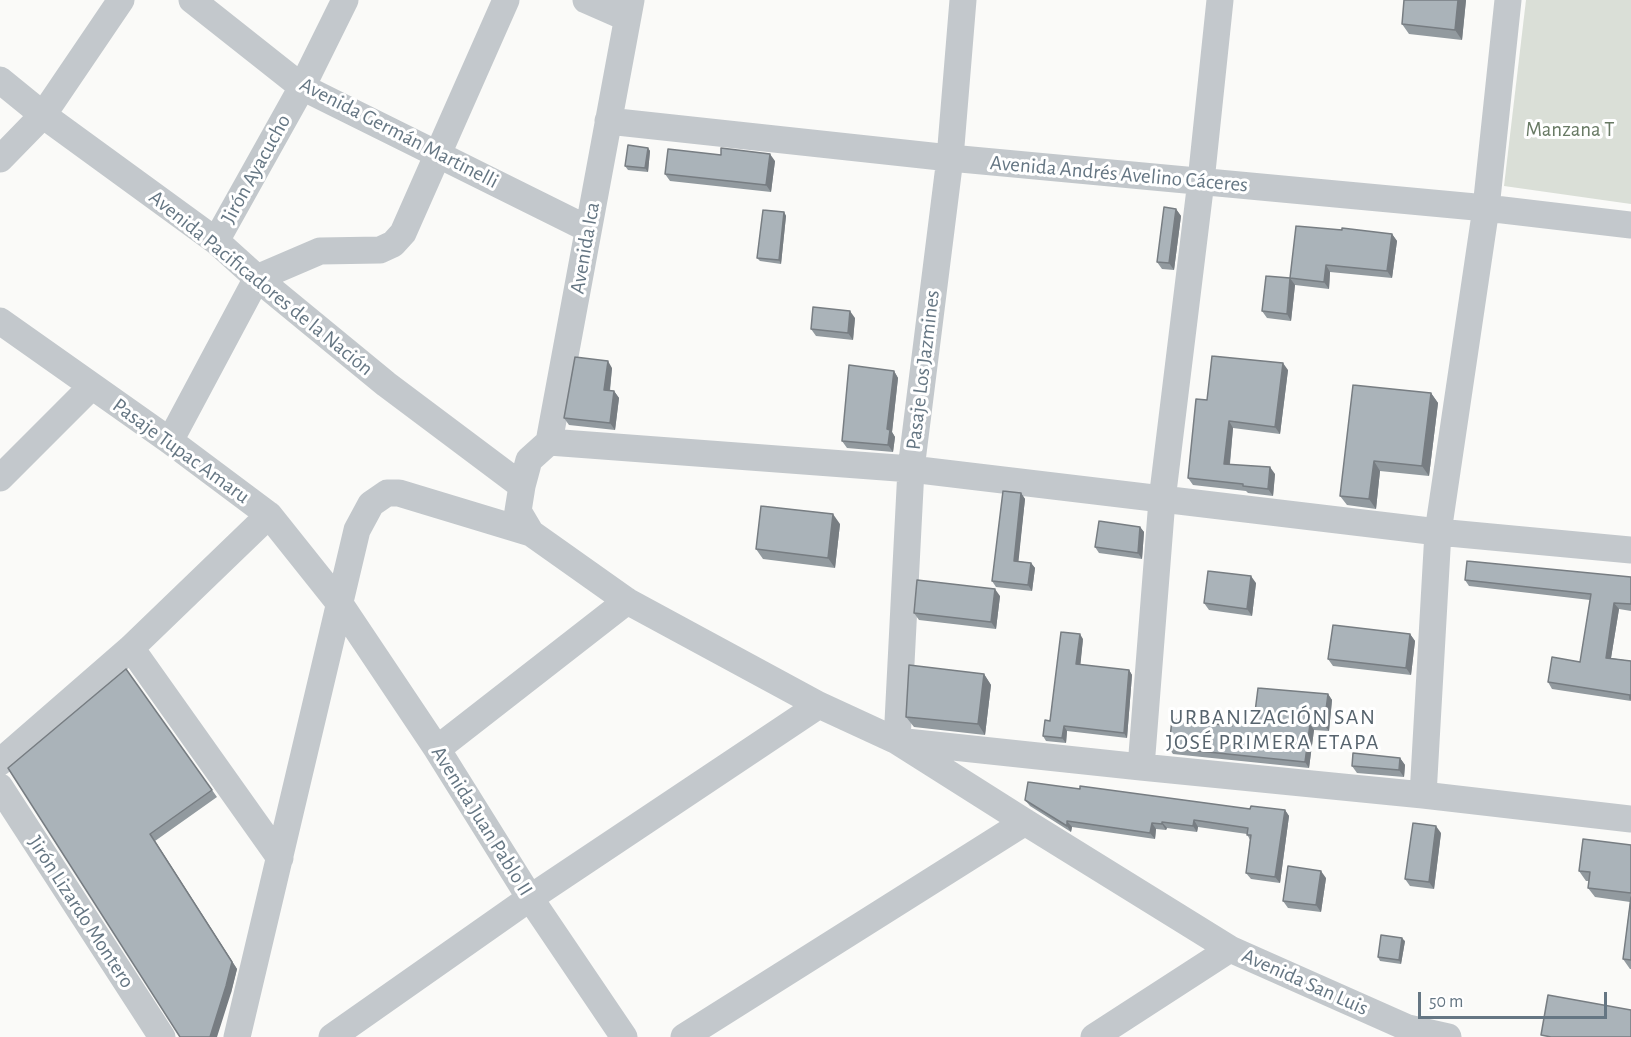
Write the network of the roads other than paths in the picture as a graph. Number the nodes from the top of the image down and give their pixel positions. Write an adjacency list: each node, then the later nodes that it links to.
1 (121, 0): 12 (street)
2 (192, 0): 11 (street, Avenida Germán Martinelli)
3 (345, 0): 11 (street, Jirón Ayacucho)
4 (506, 0): 14 (street)
5 (586, 0): 9 (street)
6 (963, 0): 15 (street, Pasaje Los Jazmines)
7 (1220, 0): 17 (street)
8 (1508, 0): 18 (street)
9 (629, 9): 13 (street, Avenida Ica)
10 (0, 80): 12 (street, Avenida Pacificadores de la Nación)
11 (302, 87): 14 (street, Avenida Germán Martinelli); 21 (street, Jirón Ayacucho)
12 (43, 115): 16 (street); 21 (street, Avenida Pacificadores de la Nación)
13 (608, 121): 15 (street, Avenida Andrés Avelino Cáceres); 20 (street, Avenida Ica)
14 (437, 154): 20 (street, Avenida Germán Martinelli); 22 (street)
15 (950, 158): 17 (street, Avenida Andrés Avelino Cáceres); 27 (street, Pasaje Los Jazmines)
16 (0, 159)
17 (1201, 181): 18 (street, Avenida Andrés Avelino Cáceres); 30 (street)
18 (1486, 208): 19 (street, Avenida Andrés Avelino Cáceres); 32 (street)
19 (1631, 225)
20 (588, 229): 26 (street, Avenida Ica)
21 (216, 241): 22 (street, Avenida Pacificadores de la Nación)
22 (257, 278): 25 (street); 29 (street, Avenida Pacificadores de la Nación)
23 (0, 321): 24 (street, Pasaje Tupac Amaru)
24 (92, 386): 25 (street, Pasaje Tupac Amaru); 28 (street)
25 (170, 441): 31 (street, Pasaje Tupac Amaru)
26 (549, 442): 27 (street); 29 (street)
27 (910, 469): 30 (street); 39 (street, Pasaje Los Jazmines)
28 (0, 477)
29 (522, 486): 33 (street)
30 (1162, 500): 32 (street); 42 (street)
31 (268, 515): 36 (street, Pasaje Tupac Amaru); 37 (street)
32 (1438, 532): 34 (street); 44 (street)
33 (531, 533): 35 (street); 36 (street)
34 (1631, 550)
35 (627, 601): 38 (street); 40 (street)
36 (340, 604): 40 (street, Avenida Juan Pablo II); 47 (street)
37 (131, 648): 41 (street); 47 (street)
38 (819, 705): 39 (street); 48 (street)
39 (897, 741): 42 (street); 46 (street, Avenida San Luis)
40 (438, 749): 48 (street, Avenida Juan Pablo II)
41 (0, 762)
42 (1141, 767): 44 (street)
43 (0, 787): 51 (street, Jirón Lizardo Montero)
44 (1423, 795): 45 (street)
45 (1631, 819)
46 (1025, 822): 49 (street, Avenida San Luis); 55 (street)
47 (280, 858): 52 (street)
48 (530, 898): 53 (street); 54 (street, Avenida Juan Pablo II)
49 (1230, 949): 50 (street, Avenida San Luis); 56 (street)
50 (1411, 1032): 57 (street, Avenida San Luis)
51 (162, 1037)
52 (237, 1037)
53 (332, 1037)
54 (624, 1037)
55 (684, 1037)
56 (1094, 1037)
57 (1448, 1037)

